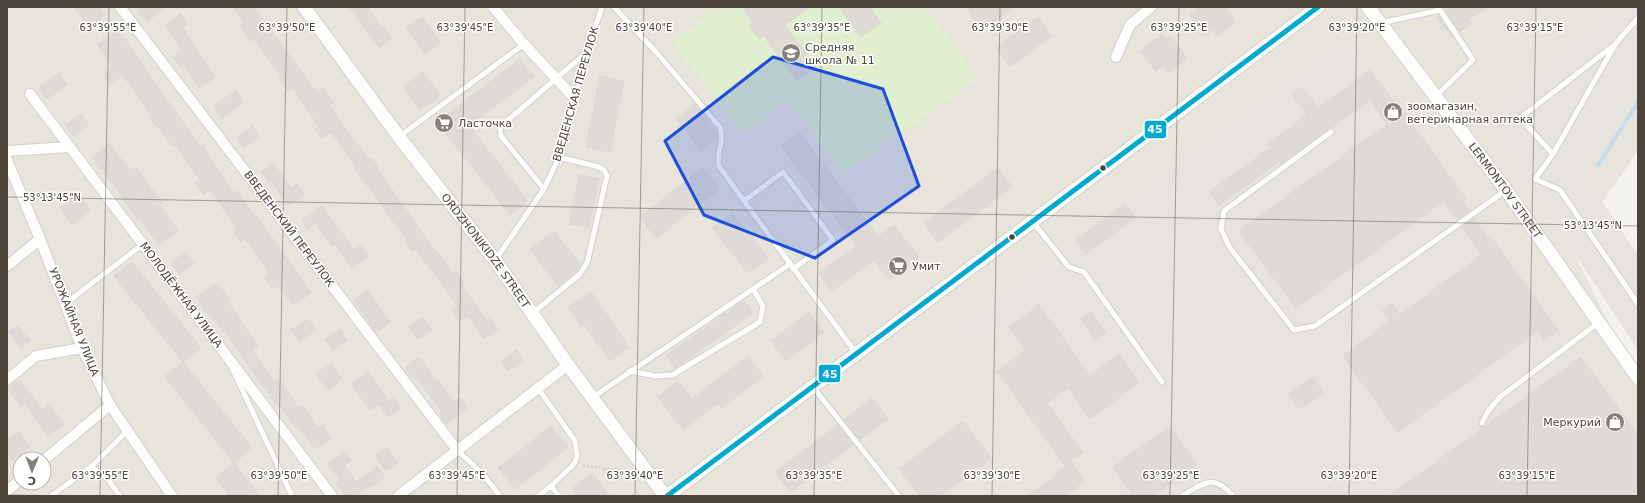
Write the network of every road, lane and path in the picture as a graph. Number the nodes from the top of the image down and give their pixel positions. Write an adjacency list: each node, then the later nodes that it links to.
1 (120, 7): 55 (street, ВВЕДЕНСКИЙ ПЕРЕУЛОК)
2 (304, 7): 20 (street, ORDZHONIKIDZE STREET)
3 (493, 7): 11 (street)
4 (602, 7): 13 (lane, ВВЕДЕНСКАЯ ПЕРЕУЛОК)
5 (614, 7): 28 (lane)
6 (1151, 7): 14 (street)
7 (1318, 7): 29 (street)
8 (1368, 7): 10 (street, LERMONTOV STREET)
9 (1638, 18): 12 (lane)
10 (1380, 23): 17 (street, LERMONTOV STREET); 17 (lane)
11 (524, 44): 15 (street); 20 (lane)
12 (1616, 44): 23 (lane); 23 (lane)
13 (587, 52): 15 (lane); 18 (lane, ВВЕДЕНСКАЯ ПЕРЕУЛОК)
14 (1116, 57)
15 (556, 78): 18 (street); 26 (lane)
16 (30, 94): 21 (street, МОЛОДЁЖНАЯ УЛИЦА)
17 (1435, 96): 27 (street, LERMONTOV STREET)
18 (575, 99): 24 (lane, ВВЕДЕНСКАЯ ПЕРЕУЛОК)
19 (1331, 132): 27 (lane)
20 (399, 136): 32 (street, ORDZHONIKIDZE STREET)
21 (70, 148): 22 (street); 31 (street, МОЛОДЁЖНАЯ УЛИЦА)
22 (7, 151)
23 (1553, 154): 38 (lane)
24 (559, 157): 26 (lane, ВВЕДЕНСКАЯ ПЕРЕУЛОК); 39 (lane)
25 (7, 160): 30 (street, УРОЖАЙНАЯ УЛИЦА)
26 (544, 189): 32 (lane, ВВЕДЕНСКАЯ ПЕРЕУЛОК)
27 (1506, 190): 40 (street, LERMONTOV STREET)
28 (744, 201): 33 (lane); 35 (lane)
29 (1033, 221): 42 (street); 48 (lane)
30 (40, 239): 34 (street); 37 (street, УРОЖАЙНАЯ УЛИЦА)
31 (143, 244): 37 (lane); 43 (street, МОЛОДЁЖНАЯ УЛИЦА)
32 (495, 260): 39 (street, ORDZHONIKIDZE STREET)
33 (790, 264): 35 (lane); 36 (lane)
34 (7, 266)
35 (793, 269): 42 (lane)
36 (753, 289): 45 (lane); 45 (lane)
37 (65, 304): 41 (street, УРОЖАЙНАЯ УЛИЦА)
38 (1638, 304)
39 (533, 313): 44 (street, ORDZHONIKIDZE STREET)
40 (1599, 322): 46 (street, LERMONTOV STREET); 53 (lane)
41 (82, 348): 47 (street); 52 (street, УРОЖАЙНАЯ УЛИЦА)
42 (856, 354): 49 (street)
43 (226, 355): 64 (lane); 65 (street, МОЛОДЁЖНАЯ УЛИЦА)
44 (568, 365): 50 (street); 51 (street, ORDZHONIKIDZE STREET)
45 (630, 371): 51 (lane)
46 (1638, 378)
47 (7, 380)
48 (1162, 382)
49 (812, 387): 70 (street); 71 (lane)
50 (538, 388): 55 (street); 57 (lane)
51 (592, 397): 70 (street, ORDZHONIKIDZE STREET)
52 (110, 405): 54 (street, УРОЖАЙНАЯ УЛИЦА); 56 (street)
53 (1482, 423)
54 (127, 431): 58 (lane); 63 (street, УРОЖАЙНАЯ УЛИЦА)
55 (457, 450): 66 (street); 67 (lane)
56 (52, 453)
57 (575, 463): 59 (path); 60 (lane)
58 (92, 467): 61 (lane); 62 (lane)
59 (624, 471)
60 (551, 486): 68 (lane); 69 (lane)
61 (51, 496)
62 (120, 496)
63 (172, 496)
64 (292, 496)
65 (332, 496)
66 (398, 496)
67 (500, 496)
68 (538, 496)
69 (559, 496)
70 (666, 496)
71 (899, 496)
72 (1182, 496): 73 (lane)
73 (1233, 496)

